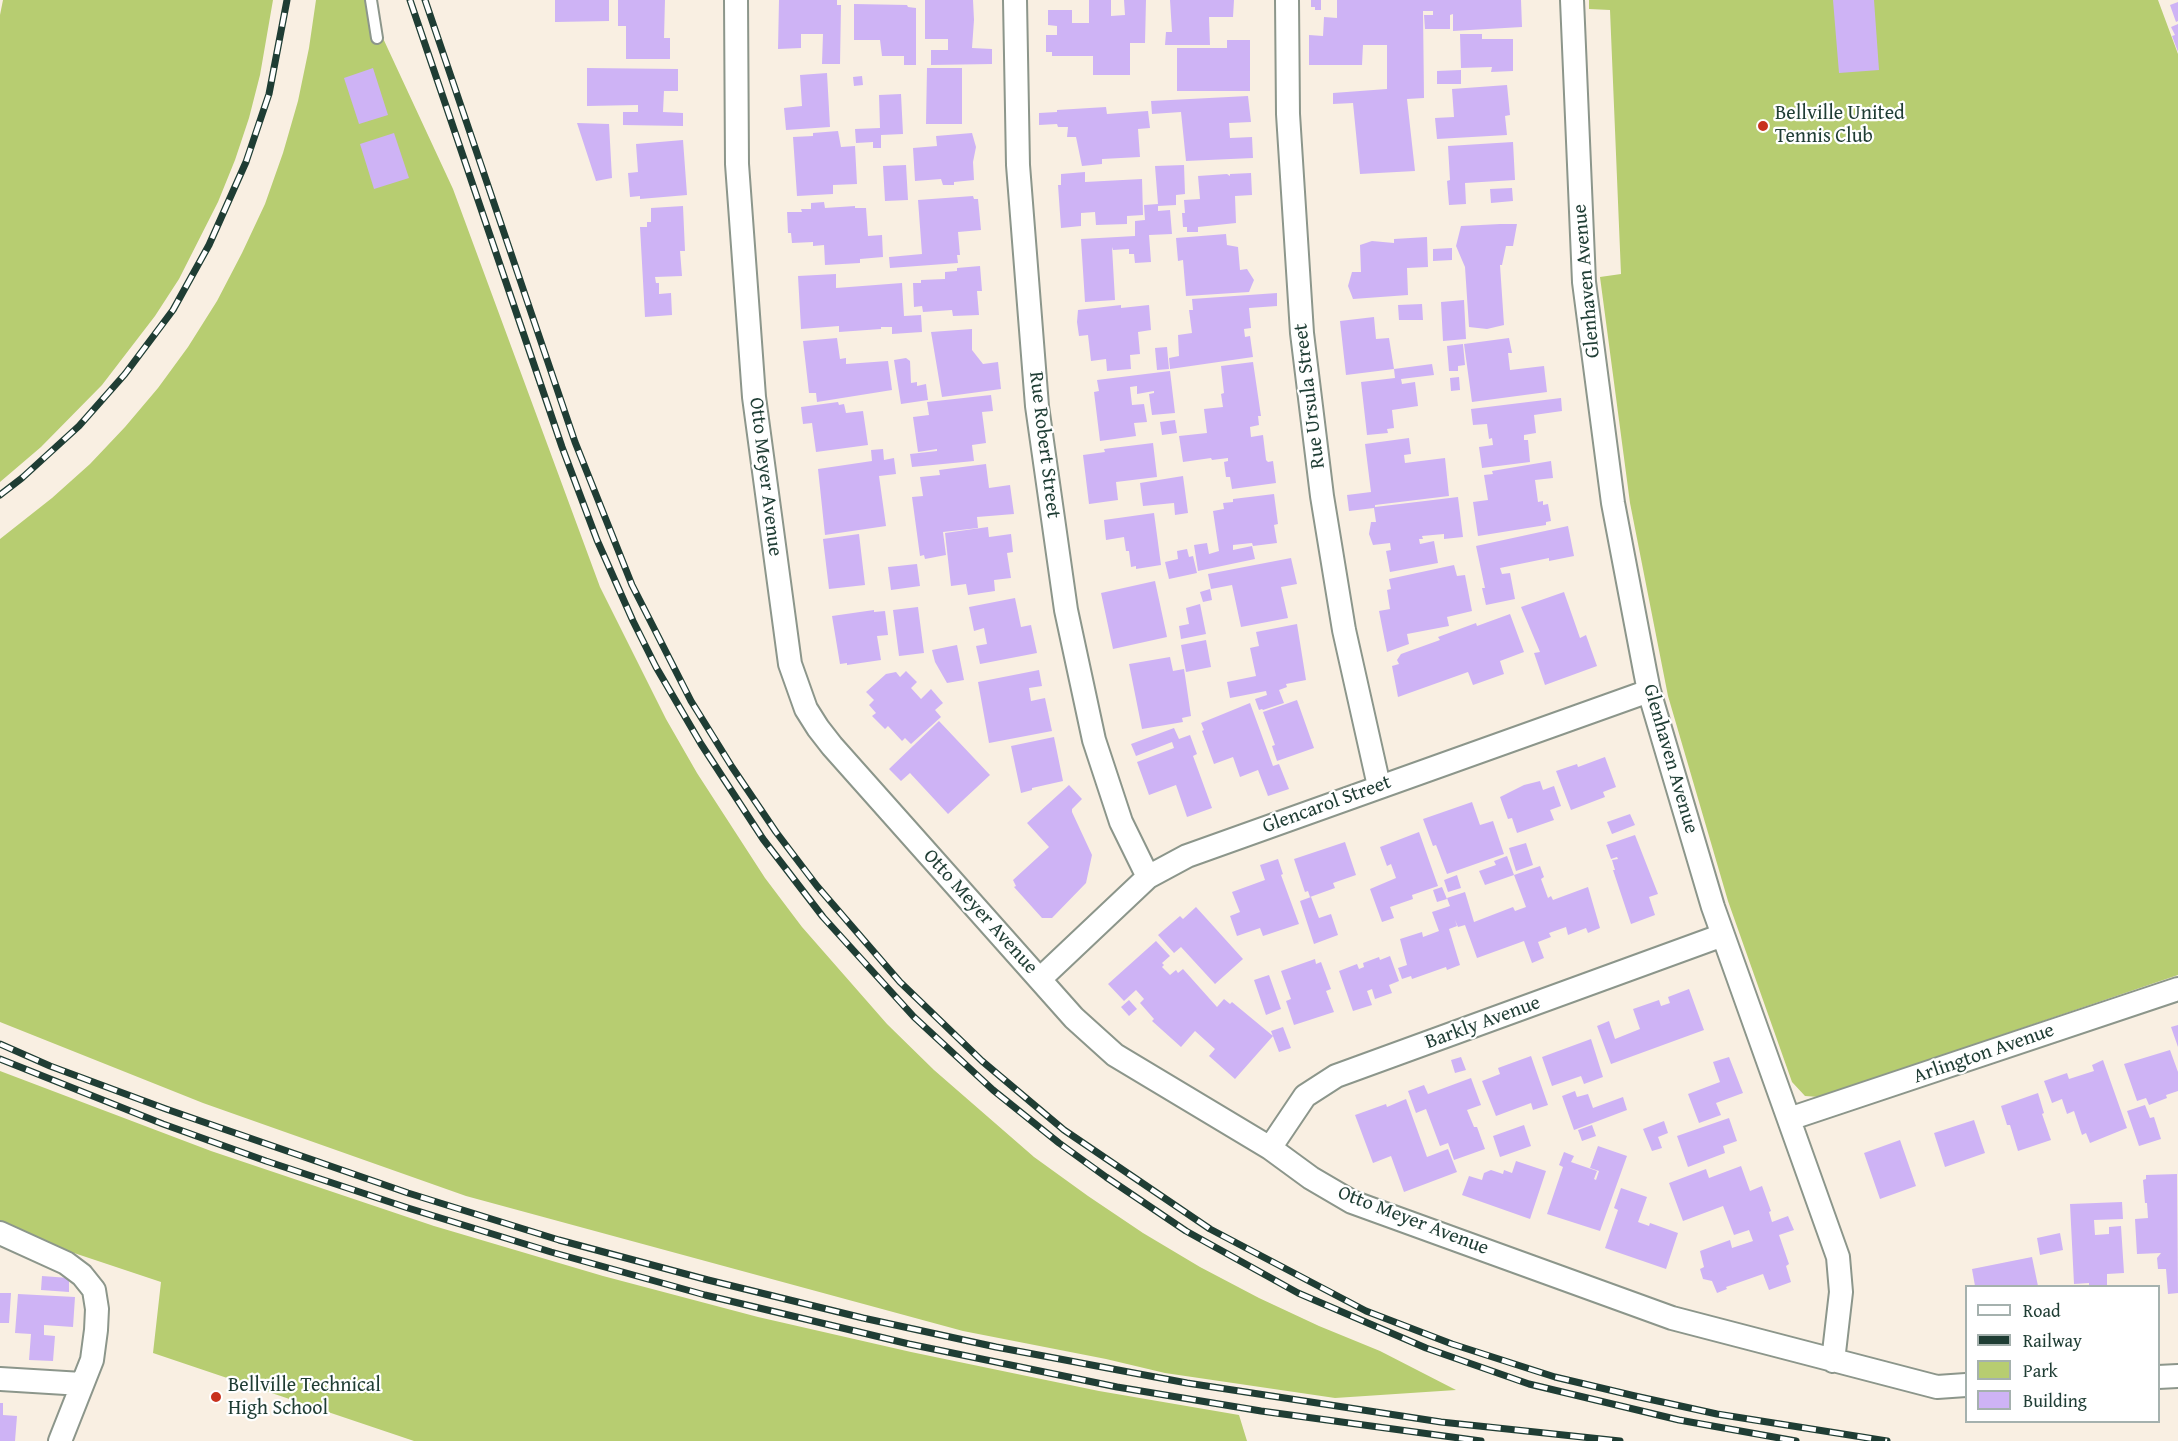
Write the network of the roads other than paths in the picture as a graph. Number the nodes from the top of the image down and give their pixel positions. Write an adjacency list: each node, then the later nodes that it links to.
1 (370, 0): 6 (lane)
2 (736, 0): 11 (street, Otto Meyer Avenue)
3 (1015, 0): 9 (street, Rue Robert Street)
4 (1287, 0): 8 (street, Rue Ursula Street)
5 (1572, 0): 7 (street, Glenhaven Avenue)
6 (377, 38)
7 (1649, 691): 8 (street, Glencarol Street); 10 (street, Glenhaven Avenue)
8 (1379, 786): 9 (street, Glencarol Street)
9 (1148, 877): 11 (street, Glencarol Street)
10 (1723, 935): 13 (street, Glenhaven Avenue); 14 (street, Barkly Avenue)
11 (1040, 979): 14 (street, Otto Meyer Avenue)
12 (2178, 988): 13 (street, Arlington Avenue)
13 (1789, 1119): 16 (street, Glenhaven Avenue)
14 (1270, 1148): 16 (street, Otto Meyer Avenue)
15 (0, 1233): 20 (street)
16 (1833, 1361): 21 (street)
17 (2178, 1376): 18 (street)
18 (2160, 1377)
19 (0, 1380): 20 (street)
20 (82, 1384): 22 (street)
21 (1965, 1385)
22 (60, 1441)

